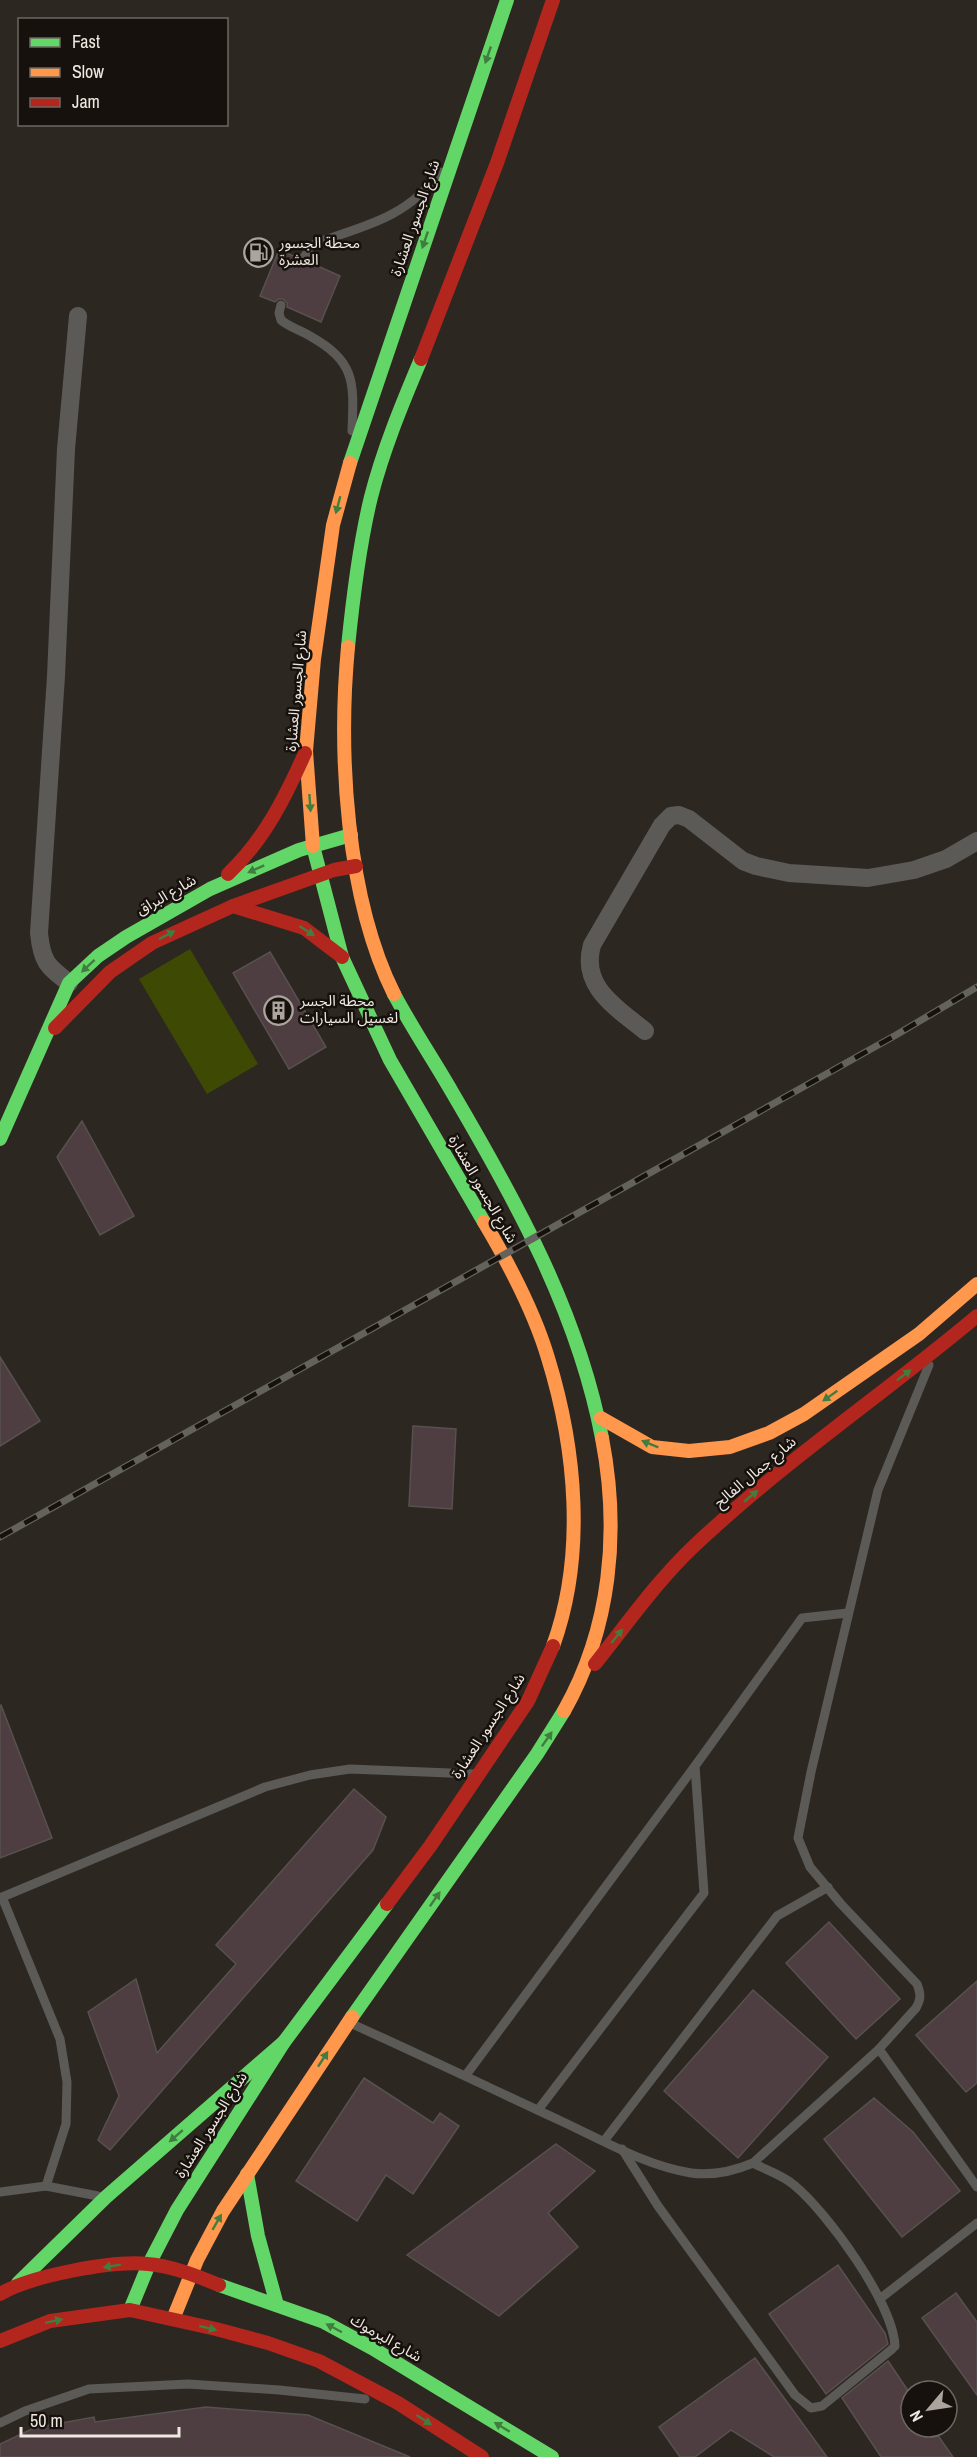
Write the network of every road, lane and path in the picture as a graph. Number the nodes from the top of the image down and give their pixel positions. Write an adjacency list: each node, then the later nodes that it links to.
1 (507, 0): 3 (main road, شارع الجسور العشارة, one-way to 3)
2 (553, 0): 9 (main road, شارع الجسور العشارة)
3 (457, 148): 4 (lane); 7 (main road, شارع الجسور العشارة, one-way to 7)
4 (302, 260)
5 (281, 305): 7 (lane)
6 (78, 316): 17 (street)
7 (350, 464): 8 (main road, شارع الجسور العشارة, one-way to 8)
8 (306, 751): 11 (main road, شارع الجسور العشارة, one-way to 11); 14 (main road)
9 (351, 835): 11 (main road, شارع البراق); 12 (main road, شارع الجسور العشارة)
10 (977, 841): 18 (street)
11 (313, 846): 13 (main road, شارع الجسور العشارة); 14 (main road, شارع البراق, one-way to 14)
12 (356, 866): 13 (main road, شارع البراق); 24 (main road, شارع الجسور العشارة)
13 (319, 875): 15 (main road, شارع البراق); 16 (main road, شارع الجسور العشارة)
14 (210, 889): 17 (main road, شارع البراق, one-way to 17)
15 (233, 906): 16 (main road, one-way to 16); 19 (main road, شارع البراق, one-way to 15)
16 (342, 957): 28 (main road, شارع الجسور العشارة)
17 (69, 983): 19 (main road, شارع البراق)
18 (645, 1030)
19 (43, 1040): 20 (main road, شارع البراق)
20 (0, 1139)
21 (977, 1284): 24 (main road, شارع جمال الفالح, one-way to 24)
22 (977, 1316): 23 (main road, شارع جمال الفالح)
23 (934, 1352): 25 (lane); 26 (main road, شارع جمال الفالح, one-way to 23)
24 (601, 1418): 26 (main road, شارع الجسور العشارة)
25 (848, 1613): 27 (lane); 29 (lane)
26 (580, 1682): 31 (main road, شارع الجسور العشارة, one-way to 26)
27 (695, 1766): 34 (lane); 35 (lane)
28 (477, 1774): 30 (lane); 32 (main road, شارع الجسور العشارة)
29 (828, 1887): 33 (lane); 36 (lane)
30 (1, 1897): 40 (lane)
31 (347, 2022): 34 (lane); 39 (main road, شارع الجسور العشارة, one-way to 31)
32 (284, 2042): 43 (main road, one-way to 43); 45 (main road, شارع الجسور العشارة)
33 (879, 2049): 38 (lane); 41 (lane)
34 (466, 2075): 35 (lane)
35 (538, 2110): 36 (lane)
36 (604, 2141): 37 (lane)
37 (622, 2150): 38 (lane); 49 (lane)
38 (753, 2163): 49 (lane)
39 (247, 2174): 46 (main road, شارع الجسور العشارة, one-way to 39); 50 (main road)
40 (46, 2186): 42 (lane); 43 (lane)
41 (977, 2187)
42 (0, 2192)
43 (106, 2197): 47 (main road)
44 (977, 2223): 49 (lane)
45 (149, 2264): 46 (main road, شارع اليرموك); 47 (main road, شارع اليرموك, one-way to 47); 51 (main road, شارع الجسور العشارة)
46 (190, 2274): 50 (main road, شارع اليرموك); 52 (main road)
47 (15, 2285): 48 (main road, شارع اليرموك)
48 (0, 2294)
49 (880, 2298)
50 (277, 2304): 57 (main road, شارع اليرموك, one-way to 50)
51 (130, 2310): 52 (main road); 53 (main road, one-way to 51)
52 (173, 2319): 54 (main road, one-way to 54)
53 (0, 2342)
54 (398, 2403): 55 (lane); 56 (main road, one-way to 56)
55 (0, 2423)
56 (482, 2457)
57 (552, 2457)

